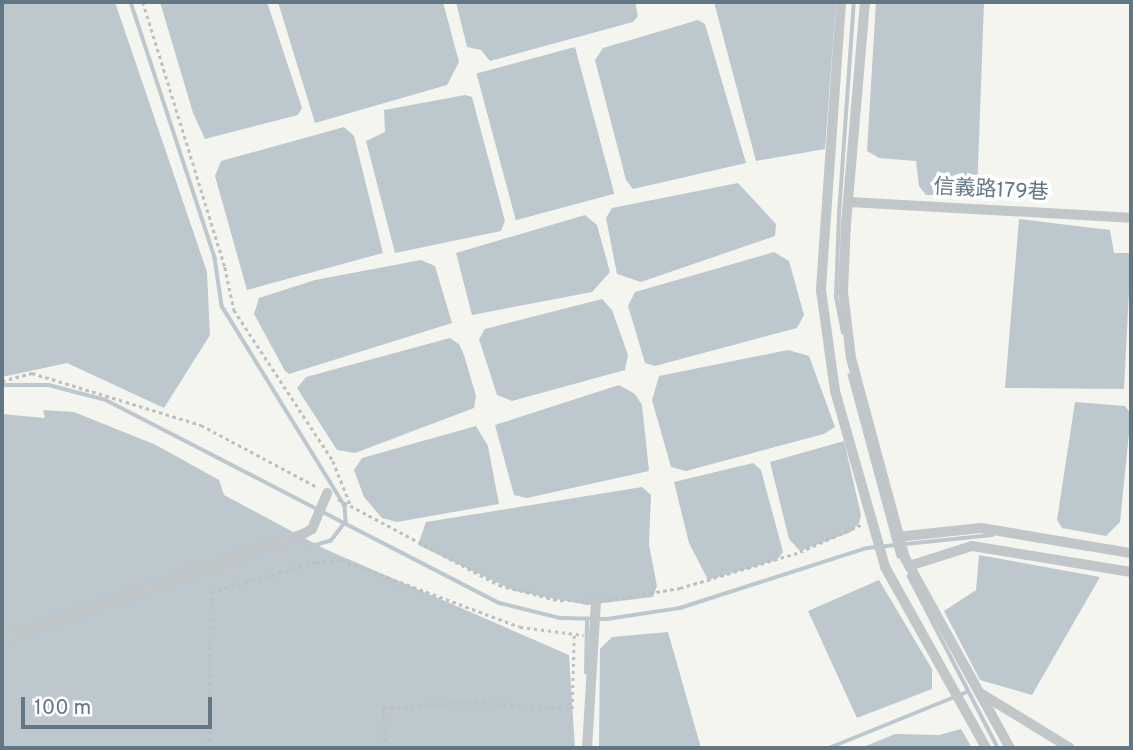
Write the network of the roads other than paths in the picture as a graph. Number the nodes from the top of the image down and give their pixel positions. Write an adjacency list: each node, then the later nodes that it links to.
1 (841, 2): 14 (street)
2 (865, 2): 3 (street)
3 (849, 202): 4 (street, 信義路179巷); 6 (street)
4 (1131, 218)
5 (327, 493): 11 (street)
6 (898, 540): 7 (street); 8 (street)
7 (1131, 553)
8 (907, 562): 9 (street); 12 (street)
9 (1131, 572)
10 (596, 604): 13 (street)
11 (2, 640)
12 (978, 692): 15 (street); 16 (street)
13 (587, 748)
14 (986, 748)
15 (1010, 748)
16 (1070, 748)

